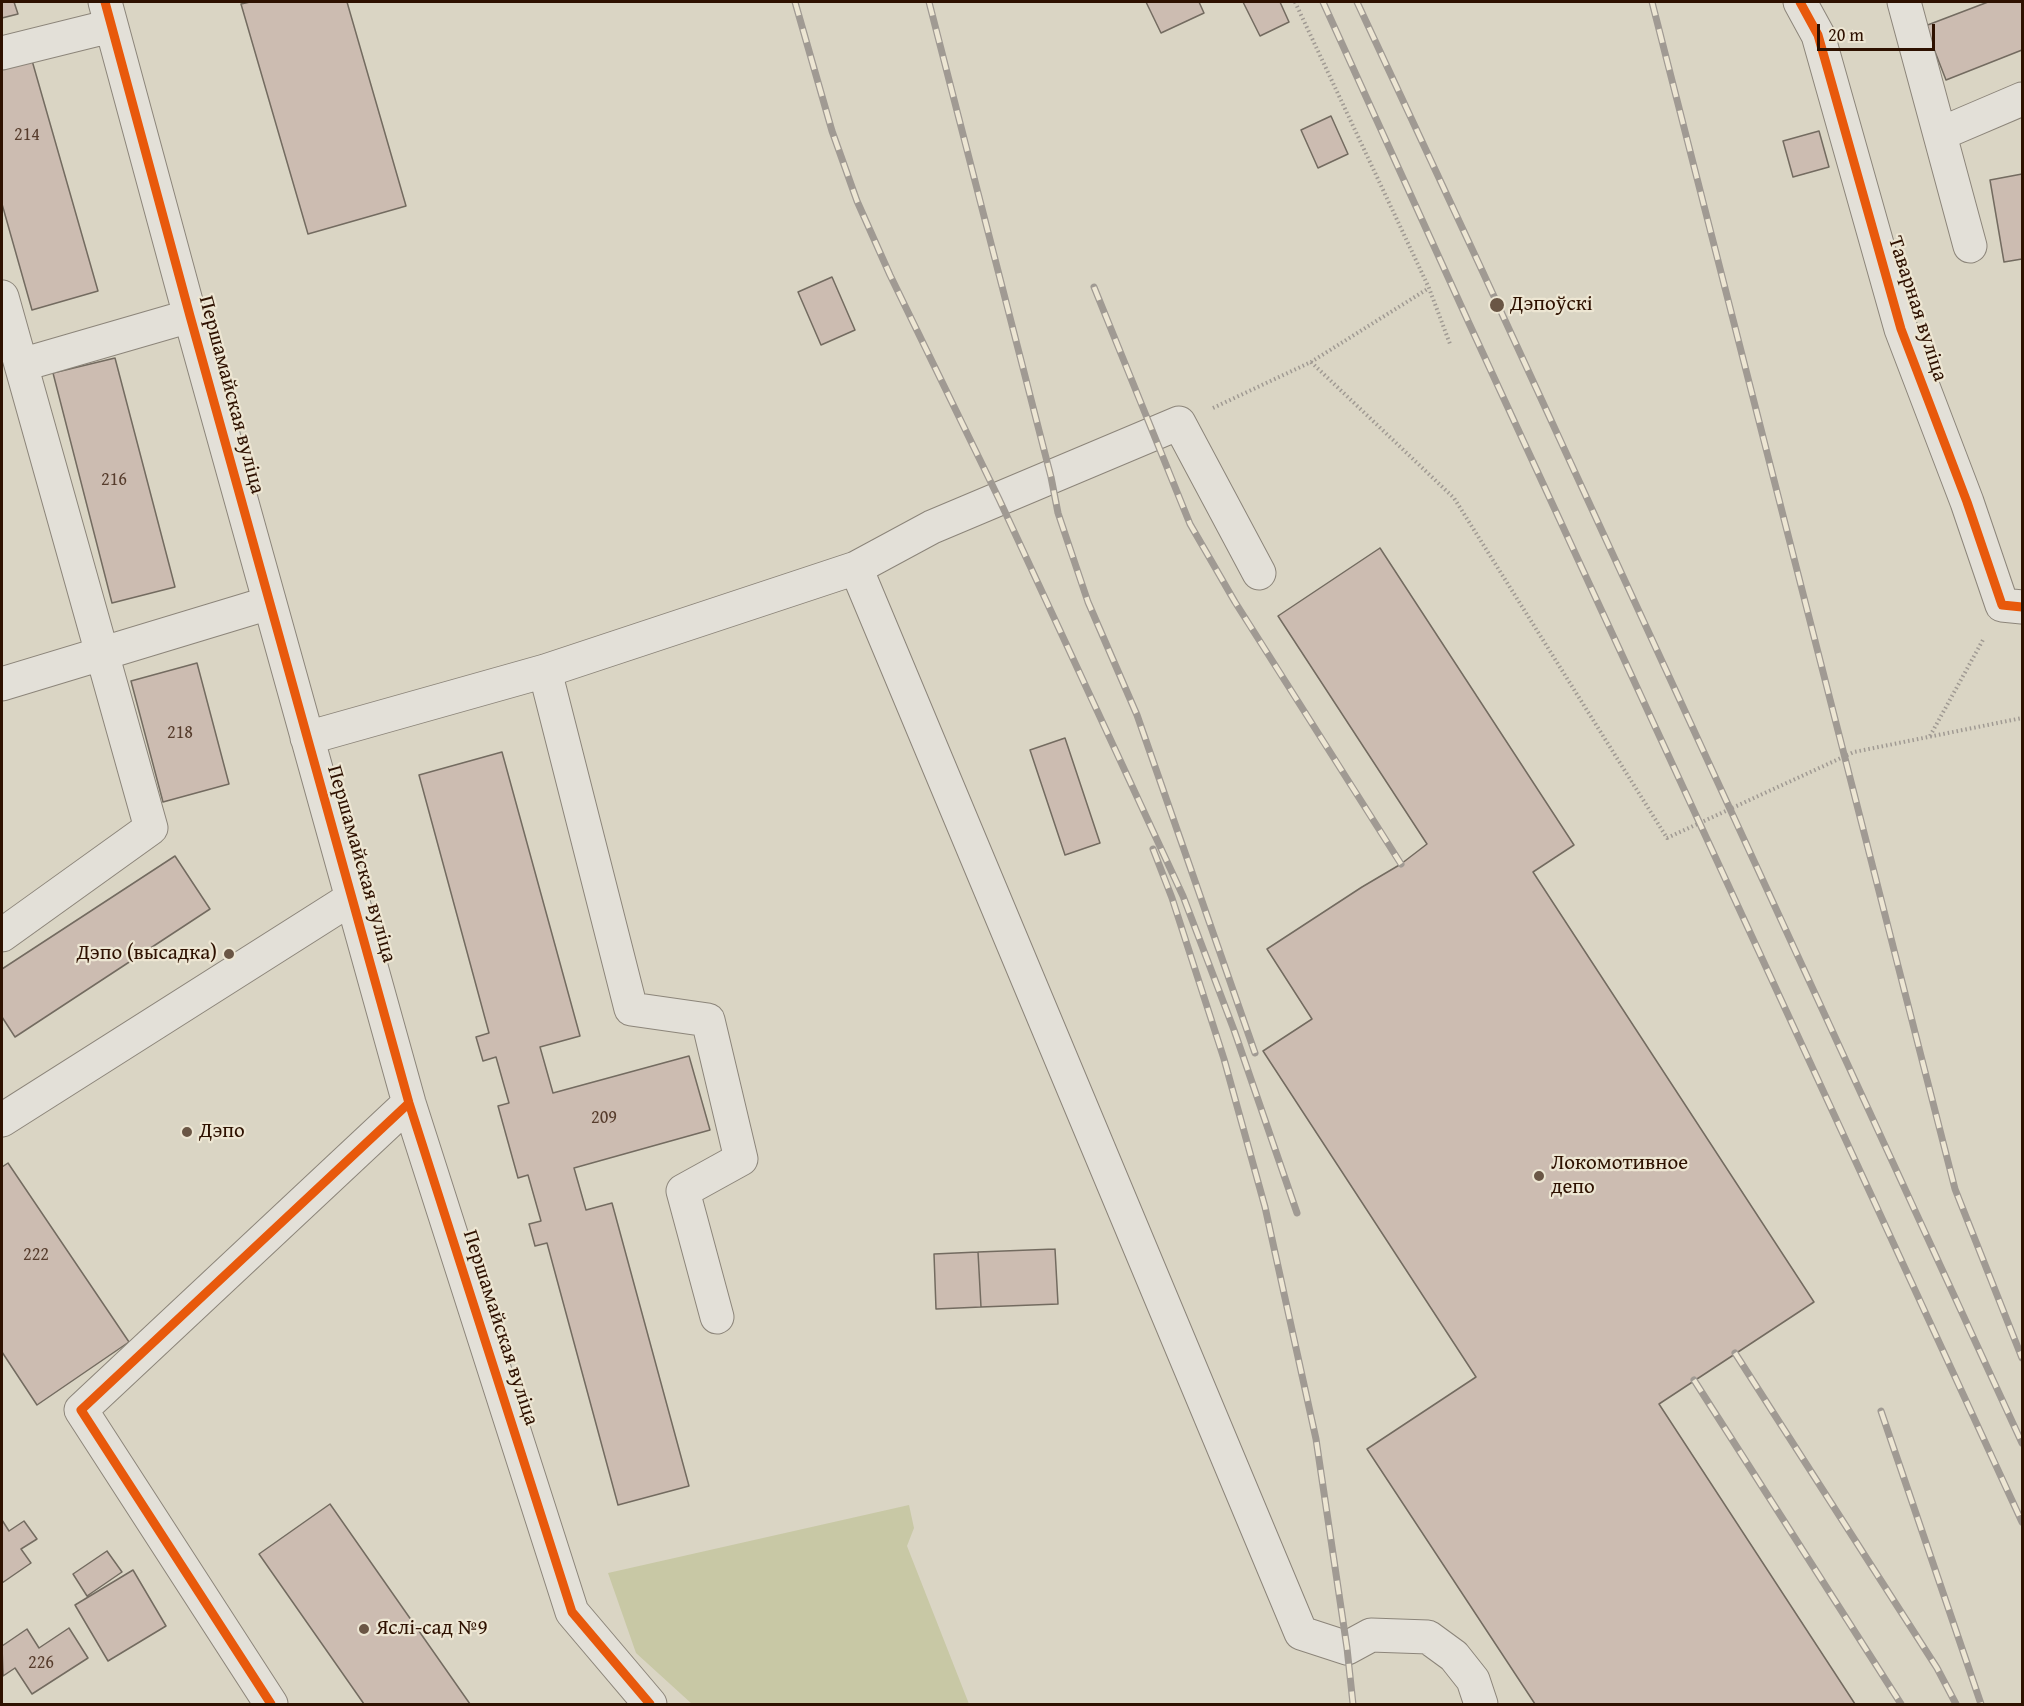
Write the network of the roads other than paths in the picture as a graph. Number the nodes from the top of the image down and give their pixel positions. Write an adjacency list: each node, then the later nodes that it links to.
1 (1800, 2): 14 (street, Таварная вуліца)
2 (1904, 2): 6 (street)
3 (108, 14): 4 (street); 9 (street, Першамайская вуліца)
4 (2, 53)
5 (2022, 99): 6 (street)
6 (1940, 134): 7 (street)
7 (1970, 246)
8 (2, 297): 10 (street)
9 (190, 316): 10 (street); 13 (street, Першамайская вуліца)
10 (21, 365): 15 (street)
11 (856, 568): 12 (street); 16 (street); 26 (street)
12 (1259, 573)
13 (269, 603): 15 (street); 18 (street, Першамайская вуліца)
14 (2012, 606)
15 (101, 654): 17 (street); 20 (street)
16 (545, 671): 18 (street); 23 (street)
17 (2, 684)
18 (307, 738): 19 (street, Першамайская вуліца)
19 (352, 898): 21 (street, Першамайская вуліца); 22 (street)
20 (2, 934)
21 (409, 1103): 24 (street); 25 (street, Першамайская вуліца)
22 (2, 1120)
23 (717, 1317)
24 (270, 1704)
25 (650, 1704)
26 (1481, 1704)

